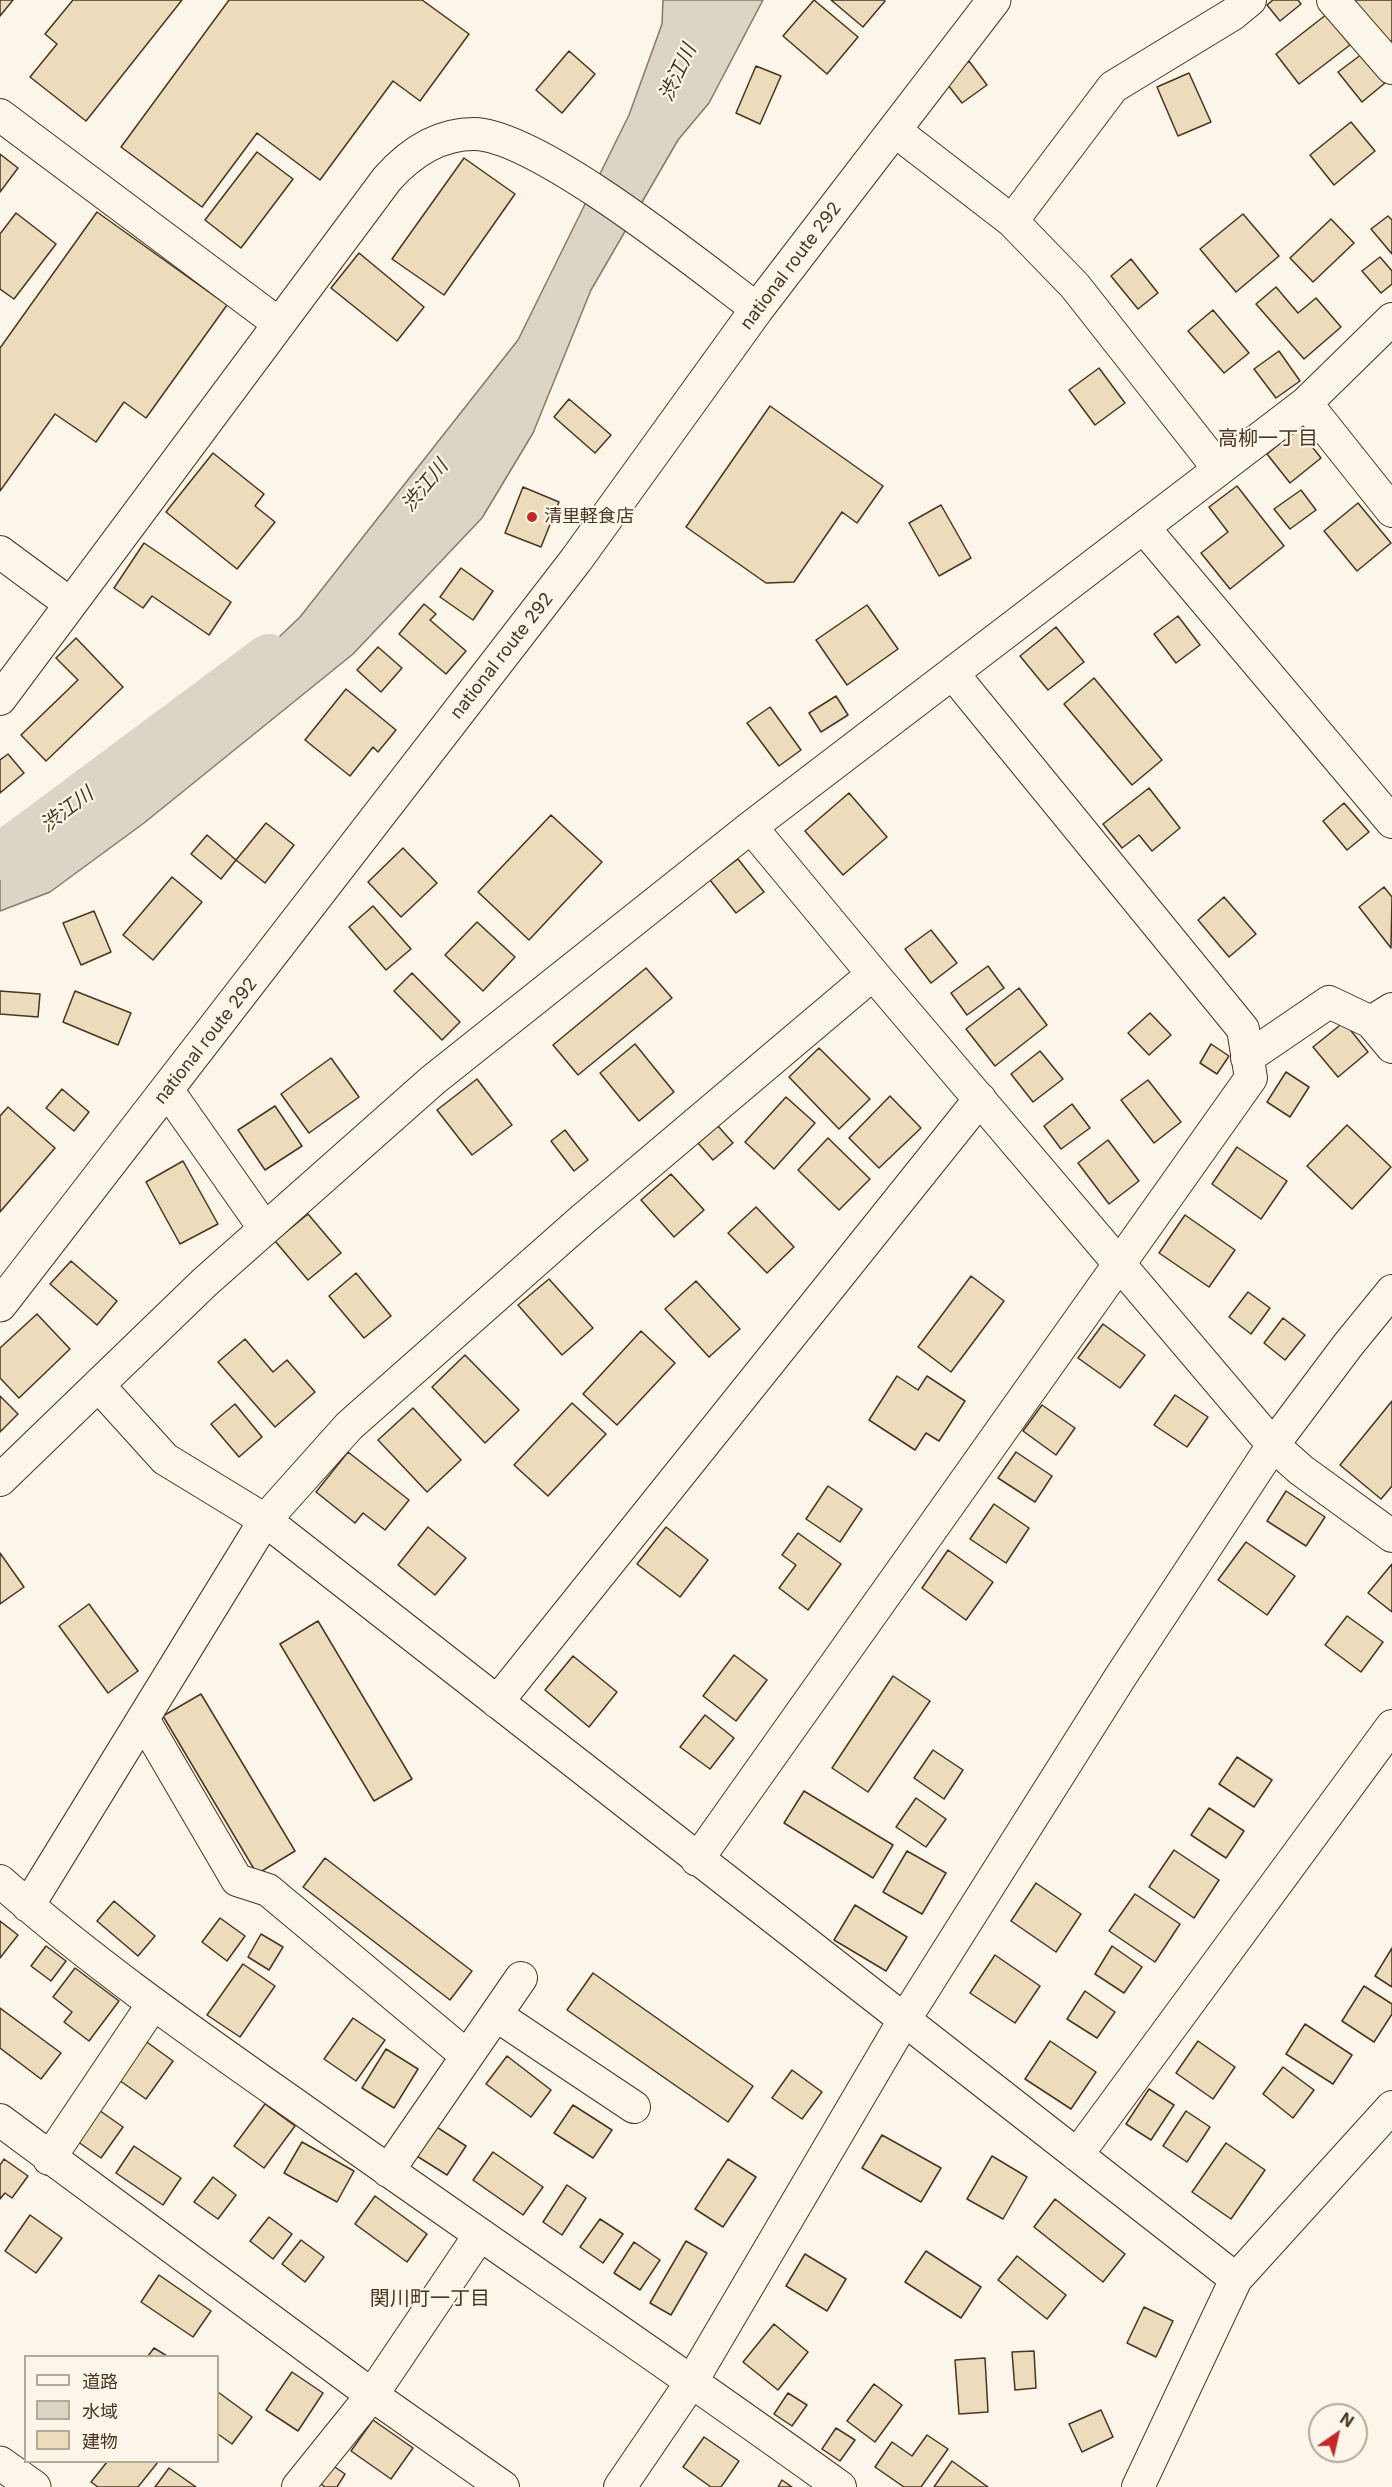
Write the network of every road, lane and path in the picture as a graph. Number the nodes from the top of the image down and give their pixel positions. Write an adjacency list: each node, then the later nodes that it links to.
1 (994, 0): 6 (main road, national route 292)
2 (1250, 0): 7 (street)
3 (1333, 0): 4 (street)
4 (1392, 68)
5 (0, 115): 10 (street)
6 (894, 130): 7 (street); 8 (main road, national route 292)
7 (1012, 221): 12 (street)
8 (757, 309): 10 (street); 25 (main road, national route 292)
9 (1392, 318): 11 (street)
10 (278, 324): 16 (street)
11 (1306, 403): 12 (street); 13 (street)
12 (1219, 469): 14 (street)
13 (1392, 511)
14 (1144, 528): 17 (street); 19 (street)
15 (0, 552): 16 (street)
16 (69, 603): 18 (street)
17 (953, 674): 20 (street); 24 (street)
18 (0, 699)
19 (1392, 822)
20 (751, 827): 21 (street); 27 (street)
21 (873, 974): 26 (street); 34 (street)
22 (1381, 1016): 23 (street); 24 (street)
23 (1392, 1047)
24 (1247, 1058): 28 (street)
25 (168, 1091): 27 (street); 30 (main road, national route 292)
26 (980, 1100): 28 (street); 36 (street)
27 (265, 1229): 31 (street)
28 (1119, 1263): 32 (street); 39 (street)
29 (1392, 1291): 32 (street)
30 (0, 1305)
31 (98, 1385): 33 (street); 34 (street)
32 (1273, 1445): 35 (street); 45 (street)
33 (0, 1480)
34 (265, 1520): 36 (street); 37 (street)
35 (1392, 1536)
36 (497, 1702): 39 (street)
37 (142, 1719): 41 (street); 46 (street)
38 (1392, 1726): 50 (street)
39 (698, 1860): 45 (street)
40 (0, 1881): 41 (street)
41 (28, 1906): 43 (street)
42 (521, 1978): 44 (street)
43 (153, 2004): 51 (street); 52 (street)
44 (496, 2015): 46 (street); 47 (street)
45 (903, 2022): 50 (street); 55 (street)
46 (467, 2056): 52 (street)
47 (634, 2107)
48 (1392, 2107): 54 (street)
49 (0, 2120): 51 (street)
50 (1077, 2154): 54 (street)
51 (49, 2159): 56 (street)
52 (388, 2171): 53 (street)
53 (480, 2236): 55 (street); 56 (street)
54 (1236, 2280): 63 (street)
55 (693, 2381): 61 (street); 62 (street)
56 (372, 2395): 59 (street); 60 (street)
57 (0, 2463): 58 (main road)
58 (34, 2487)
59 (298, 2487)
60 (502, 2487)
61 (620, 2487)
62 (840, 2487)
63 (1138, 2487)

